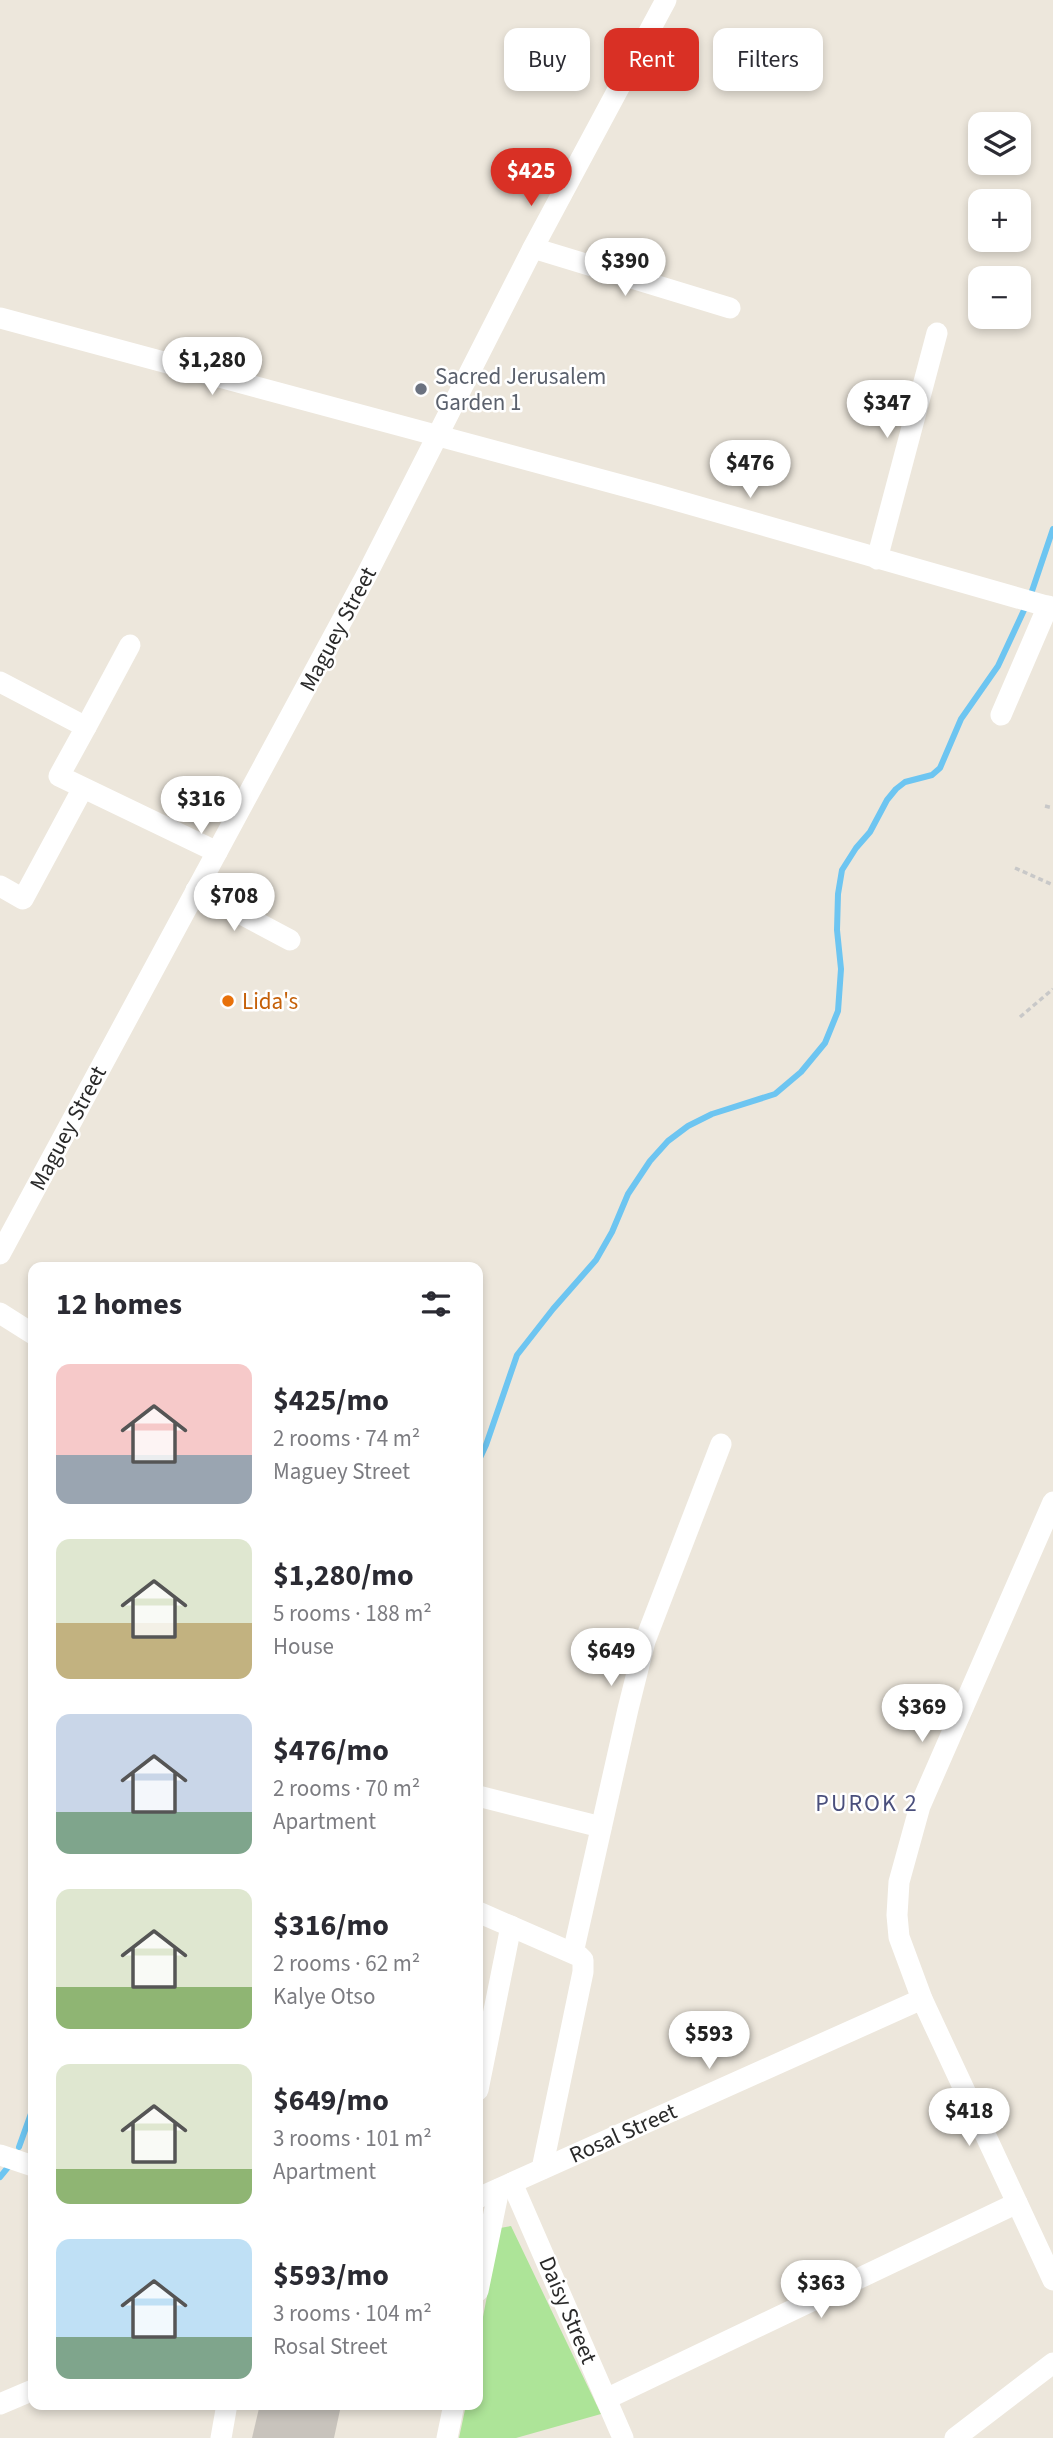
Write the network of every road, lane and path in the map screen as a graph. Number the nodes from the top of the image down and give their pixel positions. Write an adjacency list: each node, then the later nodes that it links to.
1 (667, 0): 2 (street, Maguey Street)
2 (533, 248): 3 (street); 6 (street, Maguey Street)
3 (730, 308)
4 (0, 318): 6 (street)
5 (937, 333): 7 (street)
6 (436, 436): 7 (street); 16 (street, Maguey Street)
7 (877, 559): 8 (street)
8 (1050, 607): 11 (street)
9 (130, 646): 12 (street)
10 (0, 682): 12 (street)
11 (1001, 715)
12 (86, 727): 13 (street)
13 (83, 788): 16 (street); 19 (street)
14 (1045, 806): 15 (path)
15 (1053, 808)
16 (217, 852): 20 (street, Maguey Street)
17 (1015, 868): 18 (path)
18 (1053, 885)
19 (0, 886)
20 (196, 890): 21 (street); 24 (street, Maguey Street)
21 (290, 940)
22 (1053, 989): 23 (path)
23 (1020, 1017)
24 (0, 1254)
25 (0, 1313): 26 (street)
26 (28, 1331)
27 (721, 1444): 30 (street)
28 (1053, 1502): 34 (street)
29 (483, 1797): 30 (street)
30 (601, 1826): 33 (street)
31 (483, 1914): 32 (street)
32 (510, 1926): 33 (street); 35 (street)
33 (573, 1953): 38 (street)
34 (922, 1999): 38 (street, Rosal Street); 41 (street)
35 (483, 2064)
36 (0, 2155): 37 (street)
37 (28, 2164)
38 (542, 2169): 39 (street, Rosal Street)
39 (506, 2186): 40 (street, Rosal Street); 42 (street); 46 (street, Daisy Street)
40 (483, 2196)
41 (1017, 2203): 43 (street); 46 (street)
42 (483, 2272)
43 (1053, 2280)
44 (1053, 2363): 53 (street)
45 (28, 2392): 47 (street)
46 (606, 2399): 52 (street, Daisy Street)
47 (0, 2404)
48 (226, 2410): 50 (street)
49 (453, 2410): 51 (street)
50 (221, 2438)
51 (447, 2438)
52 (623, 2438)
53 (955, 2438)

